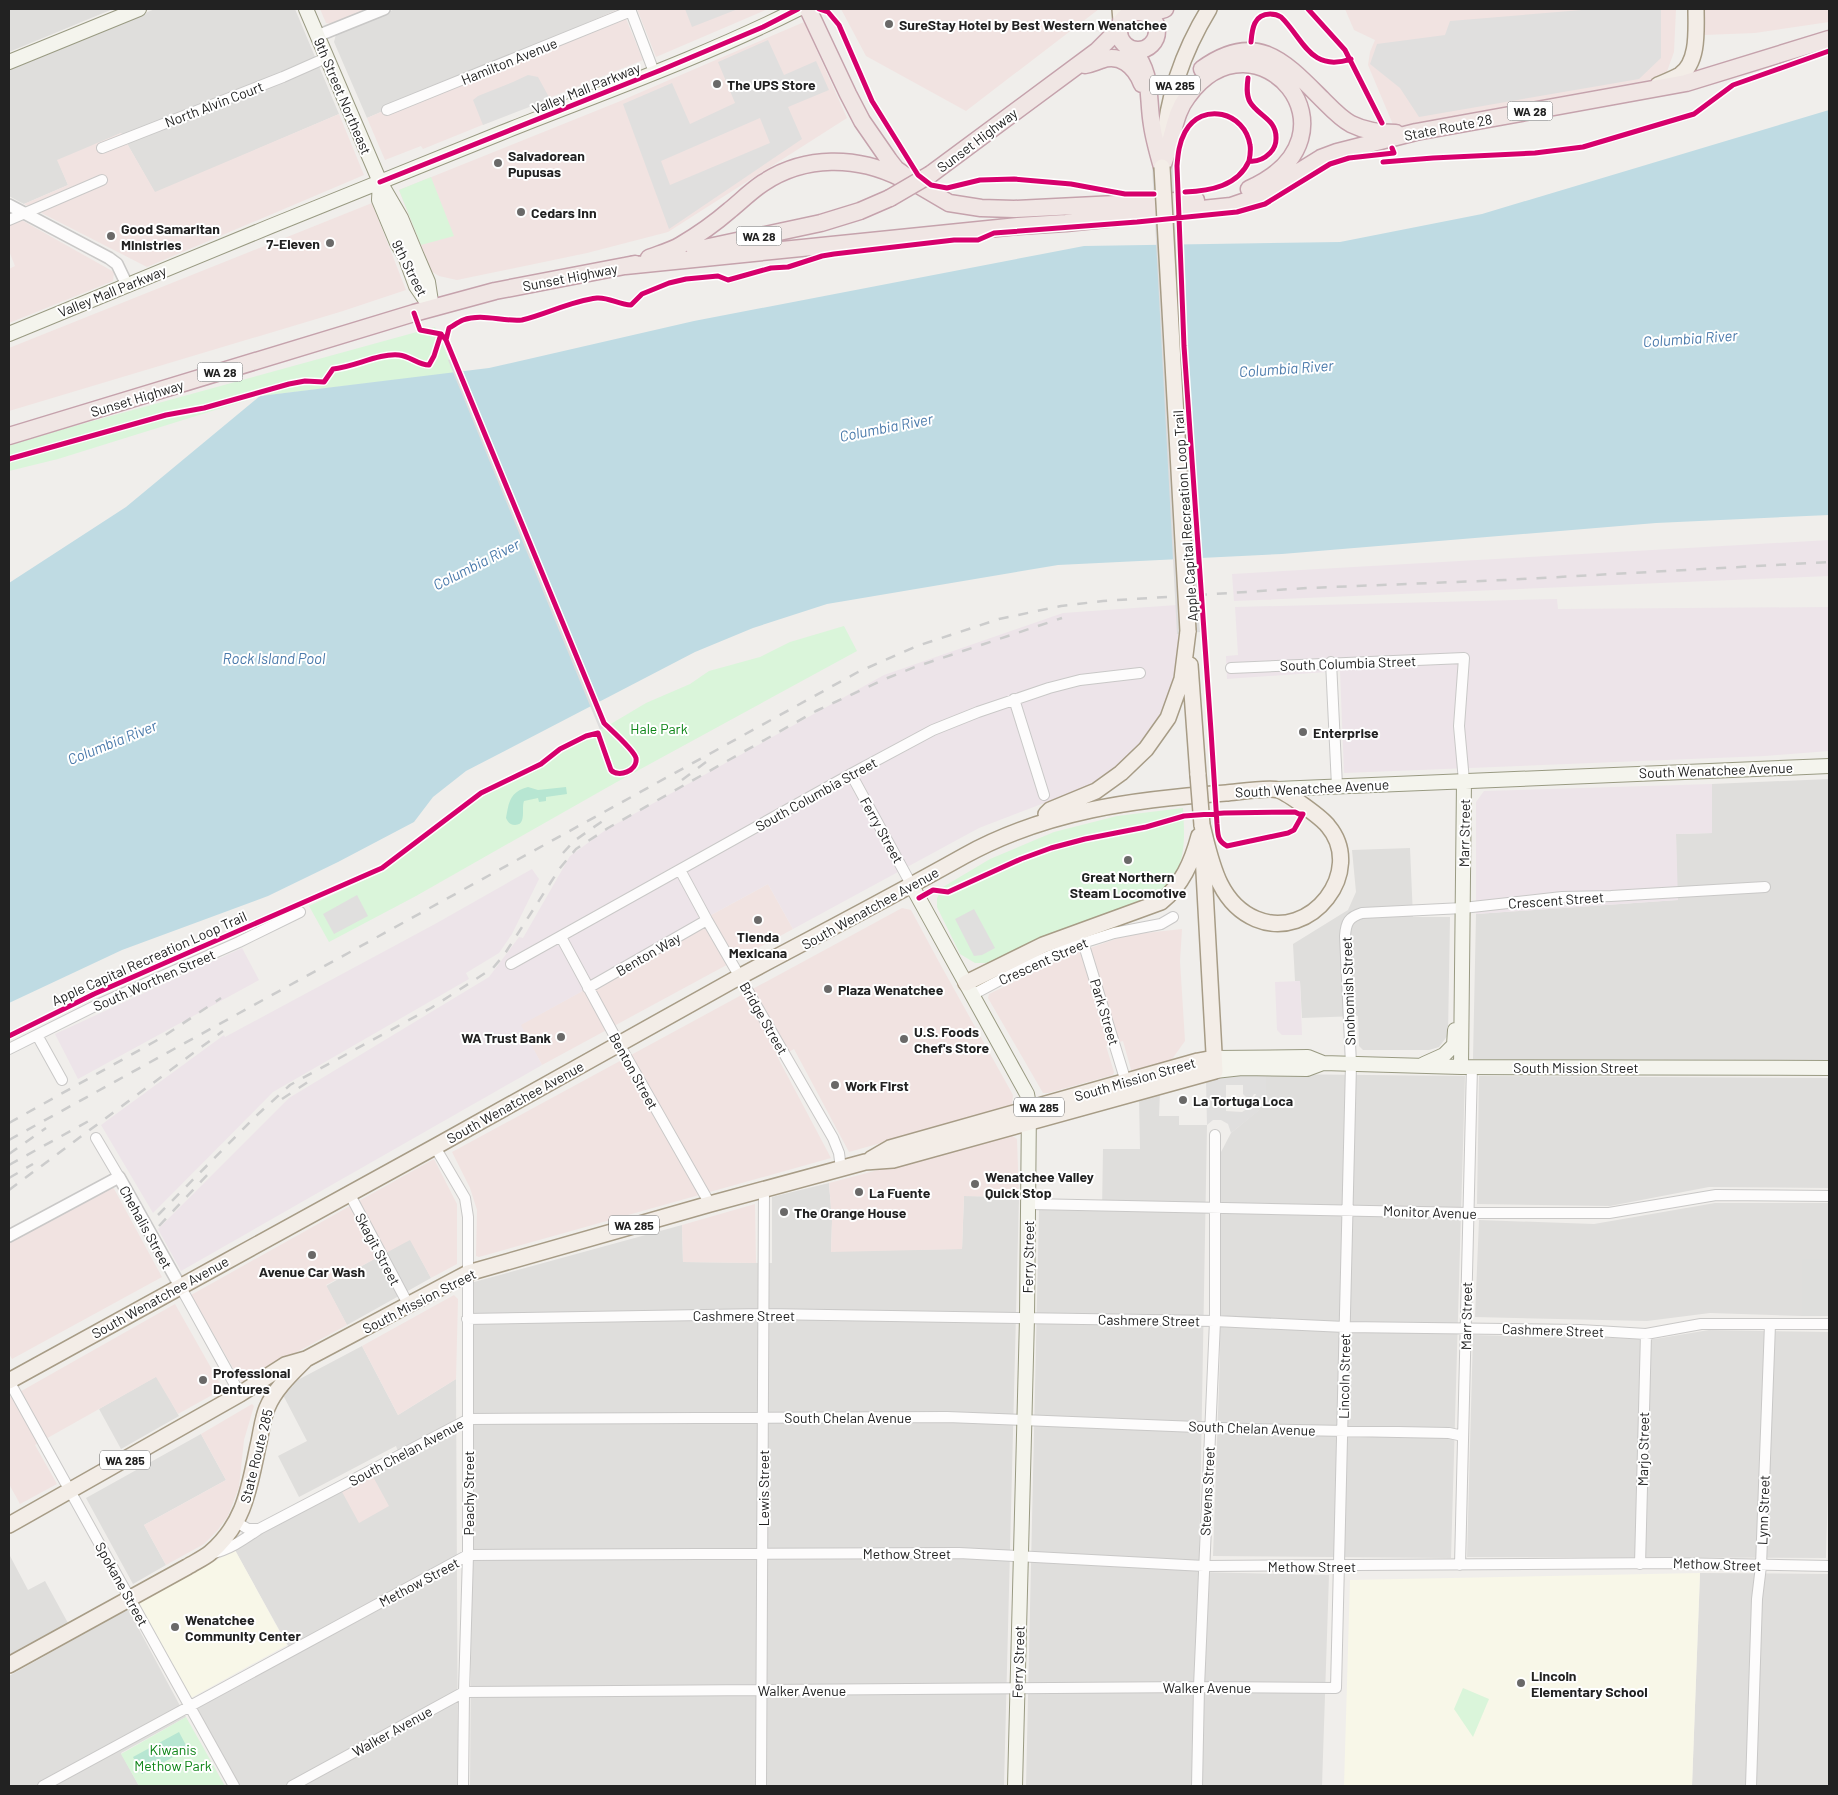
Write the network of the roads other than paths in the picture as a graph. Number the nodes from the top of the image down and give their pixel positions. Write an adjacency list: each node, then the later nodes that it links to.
1 (139, 9): 18 (main road)
2 (306, 9): 13 (main road, 9th Street Northeast)
3 (384, 9): 13 (street)
4 (798, 9): 20 (main road, Valley Mall Parkway)
5 (808, 9): 29 (highway)
6 (1165, 9): 11 (highway, WA 28)
7 (1200, 9): 26 (main road, WA 285)
8 (1209, 9): 26 (main road, WA 285)
9 (1696, 9): 21 (main road)
10 (630, 10): 20 (street); 23 (street, Hamilton Avenue)
11 (1140, 11): 12 (highway, WA 28); 15 (highway)
12 (1118, 17): 15 (highway); 16 (highway, Sunset Highway / WA 28); 19 (highway)
13 (317, 36): 17 (main road, 9th Street Northeast)
14 (1829, 39): 21 (highway, State Route 28 / WA 28)
15 (1130, 48): 16 (highway, Sunset Highway); 22 (highway)
16 (1097, 51): 19 (highway, Sunset Highway / WA 28)
17 (326, 58): 25 (street, North Alvin Court); 28 (main road, 9th Street Northeast)
18 (9, 62)
19 (1078, 66): 22 (highway); 33 (highway, Sunset Highway / WA 28, bridge)
20 (654, 72): 28 (main road, Valley Mall Parkway)
21 (1650, 88): 24 (highway, State Route 28 / WA 28)
22 (1149, 103): 26 (highway)
23 (387, 110)
24 (1416, 132): 26 (highway); 33 (highway, State Route 28 / WA 28)
25 (102, 148)
26 (1162, 167): 29 (highway); 38 (main road, WA 285, bridge)
27 (102, 180): 31 (street)
28 (380, 182): 34 (main road, Valley Mall Parkway); 35 (main road, 9th Street)
29 (920, 186): 33 (highway)
30 (9, 205): 31 (street)
31 (24, 213): 32 (street); 34 (street)
32 (9, 220)
33 (625, 266): 35 (highway, Sunset Highway / WA 28)
34 (127, 284): 36 (main road, Valley Mall Parkway)
35 (432, 308): 37 (highway, Sunset Highway / WA 28)
36 (9, 334)
37 (9, 436)
38 (1188, 631): 50 (main road); 51 (main road, WA 285, bridge)
39 (1464, 658): 40 (street, South Columbia Street); 46 (street, Marr Street)
40 (1331, 662): 41 (street, South Columbia Street); 47 (street)
41 (1231, 668)
42 (1140, 673): 43 (street, South Columbia Street)
43 (1014, 699): 45 (street, South Columbia Street); 49 (street)
44 (1829, 766): 46 (main road, South Wenatchee Avenue)
45 (850, 774): 52 (street, South Columbia Street); 53 (street, Ferry Street)
46 (1464, 781): 47 (main road, South Wenatchee Avenue); 55 (main road, Marr Street)
47 (1336, 786): 48 (main road, South Wenatchee Avenue)
48 (1277, 789): 50 (main road, South Wenatchee Avenue); 51 (main road)
49 (1044, 795)
50 (1032, 825): 53 (main road, South Wenatchee Avenue)
51 (1202, 825): 65 (main road); 70 (main road, WA 285)
52 (680, 870): 59 (street, Bridge Street); 60 (street, South Columbia Street)
53 (912, 886): 63 (main road, South Wenatchee Avenue); 65 (main road, Ferry Street)
54 (1765, 887): 55 (street, Crescent Street)
55 (1463, 908): 58 (street, Crescent Street); 66 (main road, Marr Street)
56 (300, 912): 67 (street, South Worthen Street)
57 (1173, 917): 61 (street, Crescent Street)
58 (1349, 919): 71 (street, Snohomish Street)
59 (707, 920): 63 (street, Bridge Street); 64 (street, Benton Way)
60 (561, 937): 62 (street, South Columbia Street); 64 (street, Benton Street)
61 (1083, 942): 65 (street, Crescent Street); 76 (street, Park Street)
62 (511, 964)
63 (740, 977): 68 (main road, South Wenatchee Avenue); 81 (street, Bridge Street)
64 (588, 988): 68 (street, Benton Street)
65 (969, 989): 77 (main road, Ferry Street)
66 (1461, 1009): 72 (main road, Marr Street); 73 (main road, Marr Street)
67 (37, 1035): 69 (street, South Worthen Street); 75 (street)
68 (619, 1044): 80 (main road, South Wenatchee Avenue); 86 (street, Benton Street)
69 (9, 1049)
70 (1214, 1064): 71 (main road, South Mission Street); 76 (main road, South Mission Street / WA 285); 77 (main road, South Mission Street / WA 285)
71 (1351, 1064): 72 (main road, South Mission Street); 89 (street, Lincoln Street)
72 (1420, 1066): 73 (main road, South Mission Street)
73 (1466, 1066): 74 (main road, South Mission Street); 90 (street, Marr Street)
74 (1829, 1068)
75 (62, 1080)
76 (1126, 1082): 77 (main road, South Mission Street / WA 285)
77 (1030, 1115): 81 (main road, South Mission Street / WA 285); 87 (main road, Ferry Street)
78 (1215, 1136): 88 (street, Stevens Street)
79 (96, 1138): 82 (street, Chehalis Street)
80 (435, 1147): 84 (main road, South Wenatchee Avenue); 92 (street, Peachy Street)
81 (841, 1168): 83 (main road, South Mission Street / WA 285)
82 (119, 1177): 91 (street); 93 (street, Chehalis Street)
83 (764, 1189): 86 (main road, South Mission Street / WA 285); 95 (street, Lewis Street)
84 (349, 1193): 93 (main road, South Wenatchee Avenue); 94 (street, Skagit Street)
85 (1829, 1196): 90 (street, Monitor Avenue)
86 (710, 1204): 92 (main road, South Mission Street / WA 285)
87 (1029, 1204): 88 (street, Monitor Avenue); 96 (main road, Ferry Street)
88 (1216, 1207): 89 (street, Monitor Avenue); 98 (street, Stevens Street)
89 (1348, 1209): 90 (street, Monitor Avenue); 101 (street, Lincoln Street)
90 (1469, 1213): 102 (street, Marr Street)
91 (9, 1236)
92 (468, 1273): 94 (main road, South Mission Street / WA 285); 97 (street, Peachy Street)
93 (180, 1286): 105 (main road, South Wenatchee Avenue); 106 (street, Chehalis Street)
94 (408, 1304): 104 (main road, South Mission Street / WA 285)
95 (764, 1314): 96 (street, Cashmere Street); 97 (street, Cashmere Street); 107 (street, Lewis Street)
96 (1027, 1318): 98 (street, Cashmere Street); 109 (main road, Ferry Street)
97 (467, 1319): 108 (street, Peachy Street)
98 (1214, 1321): 101 (street, Cashmere Street); 110 (street, Stevens Street)
99 (1770, 1324): 100 (street, Cashmere Street); 103 (street, Cashmere Street); 126 (street, Lynn Street)
100 (1829, 1324)
101 (1345, 1327): 102 (street, Cashmere Street); 111 (street, Lincoln Street)
102 (1466, 1328): 103 (street, Cashmere Street); 112 (street, Marr Street)
103 (1646, 1334): 122 (street, Marjo Street)
104 (306, 1359): 106 (main road, South Mission Street / WA 285); 113 (main road, State Route 285 / WA 285)
105 (9, 1381): 114 (street, Spokane Street)
106 (240, 1394): 113 (main road); 114 (main road, South Mission Street / WA 285)
107 (764, 1417): 108 (street, South Chelan Avenue); 109 (street, South Chelan Avenue); 120 (street, Lewis Street)
108 (469, 1419): 117 (street, South Chelan Avenue); 119 (street, Peachy Street)
109 (1024, 1419): 110 (street, South Chelan Avenue); 121 (main road, Ferry Street)
110 (1210, 1426): 111 (street, South Chelan Avenue); 124 (street, Stevens Street)
111 (1342, 1432): 112 (street, South Chelan Avenue); 125 (street, Lincoln Street)
112 (1463, 1436): 123 (street, Marr Street)
113 (253, 1471): 115 (main road, State Route 285 / WA 285)
114 (71, 1491): 116 (main road, South Mission Street / WA 285); 128 (street, Spokane Street)
115 (236, 1522): 117 (street); 118 (main road, State Route 285 / WA 285)
116 (9, 1525)
117 (258, 1529): 118 (street, South Chelan Avenue)
118 (209, 1554): 128 (main road, South Chelan Avenue / WA 285)
119 (468, 1555): 120 (street, Methow Street); 134 (street, Peachy Street); 135 (street, Methow Street)
120 (763, 1555): 121 (street, Methow Street); 133 (street, Lewis Street)
121 (1021, 1557): 124 (street, Methow Street); 131 (main road, Ferry Street)
122 (1640, 1564): 123 (street, Methow Street); 126 (street, Methow Street)
123 (1460, 1565): 125 (street, Methow Street)
124 (1204, 1566): 125 (street, Methow Street); 130 (street, Stevens Street)
125 (1339, 1566): 132 (street, Lincoln Street)
126 (1761, 1566): 127 (street, Methow Street); 143 (street, Lynn Street)
127 (1829, 1566)
128 (130, 1598): 129 (main road, South Chelan Avenue / WA 285); 135 (street, Spokane Street)
129 (9, 1665)
130 (1199, 1687): 131 (street, Walker Avenue); 132 (street, Walker Avenue); 142 (street, Stevens Street)
131 (1017, 1688): 133 (street, Walker Avenue); 141 (main road, Ferry Street)
132 (1336, 1688)
133 (762, 1690): 134 (street, Walker Avenue); 140 (street, Lewis Street)
134 (464, 1692): 138 (street, Walker Avenue); 139 (street, Peachy Street)
135 (189, 1706): 136 (street, Methow Street); 137 (street, Spokane Street)
136 (43, 1786)
137 (234, 1786)
138 (292, 1786)
139 (463, 1786)
140 (761, 1786)
141 (1015, 1786)
142 (1197, 1786)
143 (1751, 1786)

